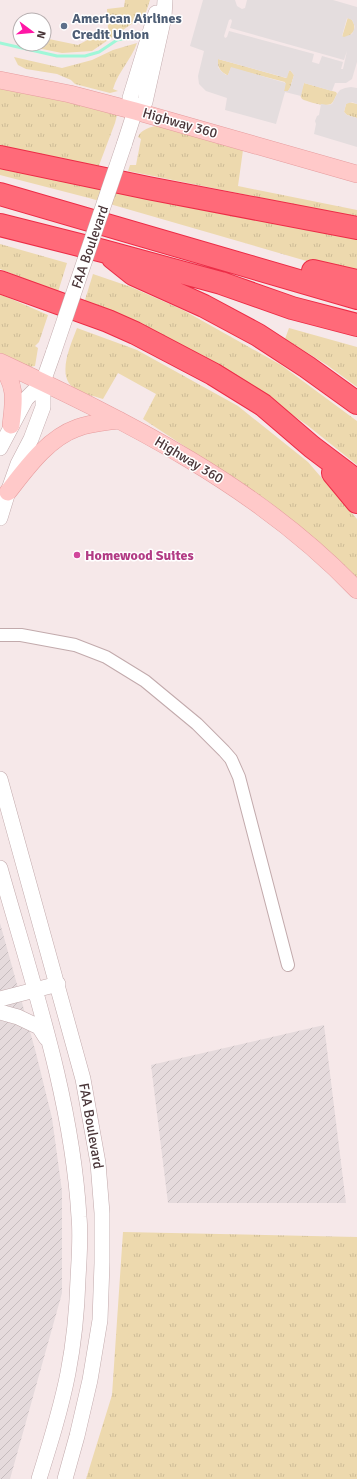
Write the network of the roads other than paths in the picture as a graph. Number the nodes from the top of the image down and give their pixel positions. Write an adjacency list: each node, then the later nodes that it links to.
1 (164, 0): 3 (street)
2 (0, 80): 3 (main road, Highway 360)
3 (136, 111): 5 (main road, Highway 360); 16 (street, FAA Boulevard, bridge)
4 (0, 157): 8 (highway)
5 (357, 174)
6 (0, 194): 10 (highway)
7 (0, 225): 9 (highway)
8 (357, 228)
9 (103, 251): 14 (highway); 17 (highway)
10 (242, 264): 11 (highway); 13 (highway)
11 (357, 281)
12 (0, 282): 20 (highway)
13 (357, 298)
14 (357, 325)
15 (0, 363): 16 (main road, Highway 360); 19 (main road)
16 (43, 382): 18 (main road, Highway 360); 19 (street, FAA Boulevard); 23 (street, FAA Boulevard)
17 (357, 403)
18 (119, 420): 23 (main road); 26 (main road, Highway 360)
19 (11, 425): 21 (street, FAA Boulevard)
20 (312, 447): 22 (highway); 24 (highway)
21 (0, 448)
22 (357, 481)
23 (8, 492): 25 (street, FAA Boulevard)
24 (357, 502)
25 (0, 518)
26 (357, 590)
27 (0, 635): 32 (street)
28 (0, 779): 30 (street, FAA Boulevard)
29 (0, 868): 31 (street, FAA Boulevard)
30 (31, 889): 31 (street); 33 (street, FAA Boulevard)
31 (4, 895): 34 (street, FAA Boulevard)
32 (288, 965)
33 (58, 984): 34 (street); 38 (street, FAA Boulevard)
34 (35, 990): 35 (street); 37 (street, FAA Boulevard)
35 (0, 999)
36 (0, 1012): 37 (street)
37 (48, 1041): 39 (street, FAA Boulevard)
38 (102, 1263): 39 (street); 41 (street, FAA Boulevard)
39 (79, 1264): 40 (street, FAA Boulevard)
40 (39, 1479)
41 (64, 1479)

